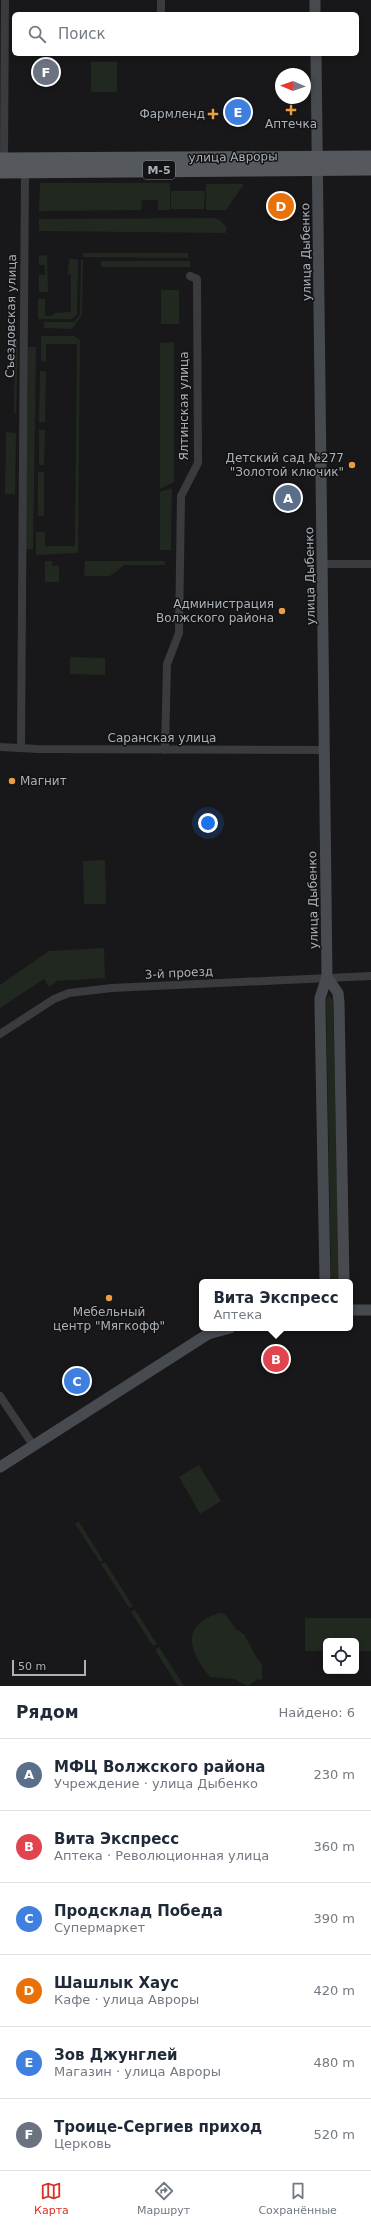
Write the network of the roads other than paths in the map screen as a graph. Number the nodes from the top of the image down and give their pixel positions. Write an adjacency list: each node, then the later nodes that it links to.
1 (5, 0): 9 (street)
2 (161, 0): 4 (street)
3 (315, 0): 5 (main road)
4 (161, 12)
5 (315, 12)
6 (316, 56): 8 (main road, улица Дыбенко)
7 (371, 157): 8 (main road, улица Авроры / М-5)
8 (317, 163): 9 (main road, улица Авроры / М-5); 10 (main road, улица Авроры / М-5); 11 (main road, улица Авроры / М-5); 13 (main road, улица Дыбенко)
9 (1, 164): 11 (main road, улица Авроры / М-5)
10 (371, 169)
11 (25, 171): 16 (street, Съездовская улица)
12 (190, 276): 17 (street, Ялтинская улица)
13 (322, 564): 14 (street); 18 (main road, улица Дыбенко)
14 (371, 564)
15 (0, 747): 16 (street, Саранская улица)
16 (21, 748): 17 (street, Саранская улица)
17 (164, 750): 18 (street, Саранская улица)
18 (325, 750): 20 (main road, улица Дыбенко)
19 (371, 976): 20 (street, 3-й проезд)
20 (327, 977): 21 (street, 3-й проезд); 22 (main road, улица Дыбенко); 23 (main road)
21 (0, 1034)
22 (325, 1279)
23 (344, 1279)
24 (353, 1310): 25 (main road)
25 (371, 1310)
26 (219, 1331): 28 (main road)
27 (0, 1396): 28 (street)
28 (33, 1445): 29 (main road)
29 (0, 1468)

